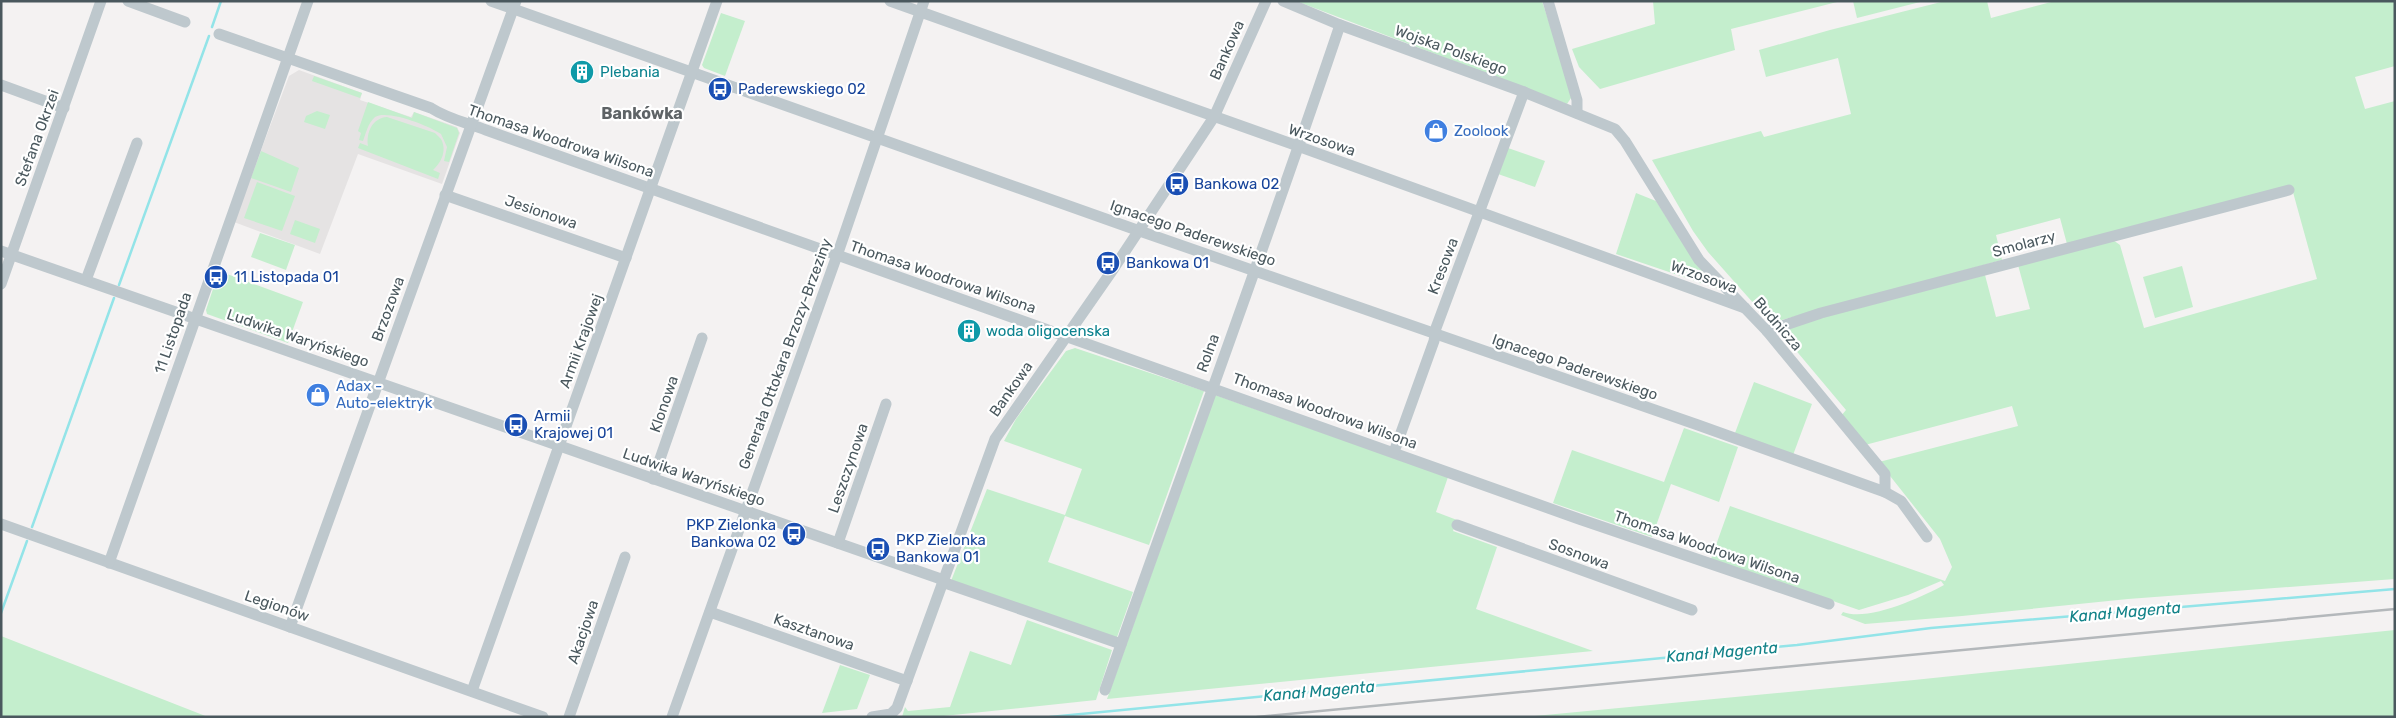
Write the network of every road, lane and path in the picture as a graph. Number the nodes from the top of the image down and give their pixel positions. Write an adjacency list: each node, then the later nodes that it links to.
1 (102, 1): 19 (street, Stefana Okrzei)
2 (128, 1): 12 (street)
3 (308, 1): 15 (street, 11 Listopada)
4 (491, 1): 10 (street, Ignacego Paderewskiego)
5 (717, 1): 16 (street, Armii Krajowej)
6 (890, 1): 11 (street, Wrzosowa)
7 (1266, 1): 21 (street, Bankowa)
8 (1283, 1): 13 (street, Wojska Polskiego)
9 (1548, 1): 20 (street)
10 (515, 5): 16 (street, Ignacego Paderewskiego); 22 (street, Brzozowa)
11 (922, 7): 21 (street, Wrzosowa); 24 (street, Generała Ottokara Brzozy-Brzeziny)
12 (185, 22)
13 (1340, 25): 18 (street, Wojska Polskiego); 26 (street, Rolna)
14 (219, 34): 15 (street, Thomasa Woodrowa Wilsona)
15 (287, 59): 22 (street, Thomasa Woodrowa Wilsona); 39 (street, 11 Listopada)
16 (691, 73): 24 (street, Ignacego Paderewskiego); 27 (street, Armii Krajowej)
17 (1, 85): 19 (street)
18 (1524, 92): 20 (street, Wojska Polskiego); 30 (street, Kresowa)
19 (64, 108): 32 (street, Stefana Okrzei)
20 (1577, 113): 23 (street, Wojska Polskiego)
21 (1214, 116): 26 (street, Wrzosowa); 31 (street, Bankowa)
22 (471, 125): 27 (street, Thomasa Woodrowa Wilsona); 29 (street, Brzozowa)
23 (1608, 125): 38 (street, Budnicza)
24 (878, 139): 31 (street, Ignacego Paderewskiego); 33 (street, Generała Ottokara Brzozy-Brzeziny)
25 (137, 143): 36 (street)
26 (1298, 148): 30 (street, Wrzosowa); 35 (street, Rolna)
27 (650, 188): 33 (street, Thomasa Woodrowa Wilsona); 34 (street, Armii Krajowej)
28 (2289, 190): 40 (street, Smolarzy)
29 (445, 195): 34 (street, Jesionowa); 44 (street, Brzozowa)
30 (1479, 212): 38 (street, Wrzosowa); 41 (street, Kresowa)
31 (1139, 231): 35 (street, Ignacego Paderewskiego); 42 (street, Bankowa)
32 (6, 253): 36 (street, Ludwika Waryńskiego); 37 (street, Stefana Okrzei)
33 (837, 256): 42 (street, Thomasa Woodrowa Wilsona); 51 (street, Generała Ottokara Brzozy-Brzeziny)
34 (626, 258): 47 (street, Armii Krajowej)
35 (1256, 271): 41 (street, Ignacego Paderewskiego); 45 (street, Rolna)
36 (86, 280): 39 (street, Ludwika Waryńskiego)
37 (1, 284)
38 (1745, 308): 40 (street, Budnicza)
39 (194, 318): 44 (street, Ludwika Waryńskiego); 57 (street, 11 Listopada)
40 (1766, 331): 50 (street, Budnicza)
41 (1435, 334): 48 (street, Kresowa); 50 (street, Ignacego Paderewskiego)
42 (1066, 337): 45 (street, Thomasa Woodrowa Wilsona); 58 (street, Bankowa)
43 (702, 338): 49 (street, Klonowa)
44 (378, 382): 47 (street, Ludwika Waryńskiego); 62 (street, Brzozowa)
45 (1212, 387): 48 (street, Thomasa Woodrowa Wilsona); 63 (street, Rolna)
46 (886, 404): 55 (street, Leszczynowa)
47 (559, 446): 49 (street, Ludwika Waryńskiego); 66 (street, Armii Krajowej)
48 (1394, 452): 59 (street, Thomasa Woodrowa Wilsona)
49 (653, 478): 51 (street, Ludwika Waryńskiego)
50 (1885, 492): 54 (street)
51 (745, 511): 55 (street, Ludwika Waryńskiego); 61 (street, Generała Ottokara Brzozy-Brzeziny)
52 (1, 524): 57 (street, Legionów)
53 (1457, 525): 60 (street, Sosnowa)
54 (1927, 537)
55 (838, 543): 58 (street, Ludwika Waryńskiego)
56 (625, 557): 68 (street, Akacjowa)
57 (109, 563): 62 (street, Legionów)
58 (943, 580): 63 (street, Ludwika Waryńskiego); 64 (street, Bankowa)
59 (1829, 604)
60 (1692, 610)
61 (710, 612): 64 (street, Kasztanowa); 69 (street, Generała Ottokara Brzozy-Brzeziny)
62 (290, 627): 66 (street, Legionów)
63 (1121, 644): 65 (street, Rolna)
64 (907, 681): 70 (street, Bankowa)
65 (1105, 690)
66 (472, 691): 67 (street, Legionów)
67 (543, 717)
68 (569, 717)
69 (672, 717)
70 (872, 717)

